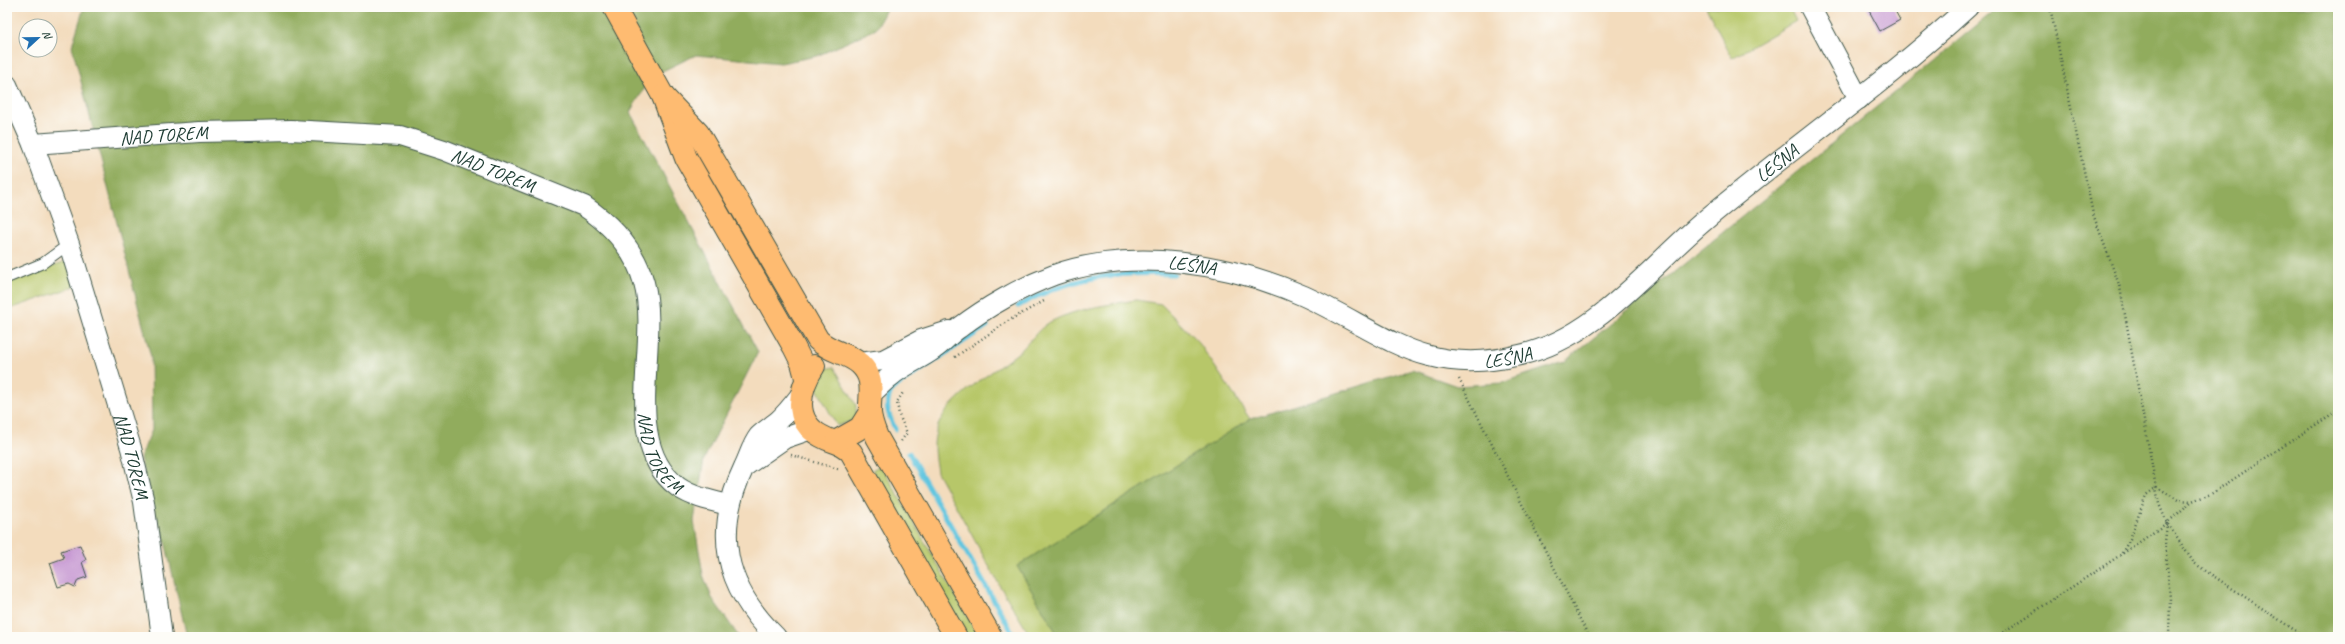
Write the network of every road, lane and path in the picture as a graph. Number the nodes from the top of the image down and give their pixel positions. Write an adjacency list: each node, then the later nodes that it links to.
1 (614, 7): 6 (highway)
2 (1810, 7): 7 (street)
3 (1968, 7): 7 (street, LEŚNA)
4 (2050, 7): 27 (path)
5 (7, 85): 8 (street, NAD TOREM)
6 (663, 96): 13 (highway); 17 (highway)
7 (1859, 99): 15 (street, LEŚNA)
8 (33, 144): 9 (street, NAD TOREM); 29 (street, NAD TOREM)
9 (69, 244): 10 (lane); 32 (street, NAD TOREM)
10 (7, 278)
11 (1051, 297): 14 (path)
12 (960, 327): 15 (street, LEŚNA); 16 (street, LEŚNA); 19 (street, LEŚNA)
13 (833, 351): 16 (highway); 17 (highway)
14 (953, 359)
15 (1450, 361): 36 (path)
16 (859, 363): 19 (highway)
17 (803, 387): 21 (highway); 25 (street)
18 (907, 389): 23 (path)
19 (871, 403): 22 (highway); 35 (highway)
20 (2338, 410): 28 (path)
21 (812, 429): 22 (highway); 25 (street)
22 (837, 441): 34 (highway)
23 (900, 442)
24 (789, 454): 26 (path)
25 (745, 466): 29 (street)
26 (842, 470)
27 (2157, 487): 28 (path); 30 (path); 31 (path)
28 (2192, 501): 30 (path)
29 (729, 505): 33 (street)
30 (2167, 523): 31 (path); 38 (path); 39 (path)
31 (2122, 554): 37 (path)
32 (162, 637)
33 (776, 637)
34 (956, 637)
35 (991, 637)
36 (1589, 637)
37 (1996, 637)
38 (2169, 637)
39 (2305, 637)

